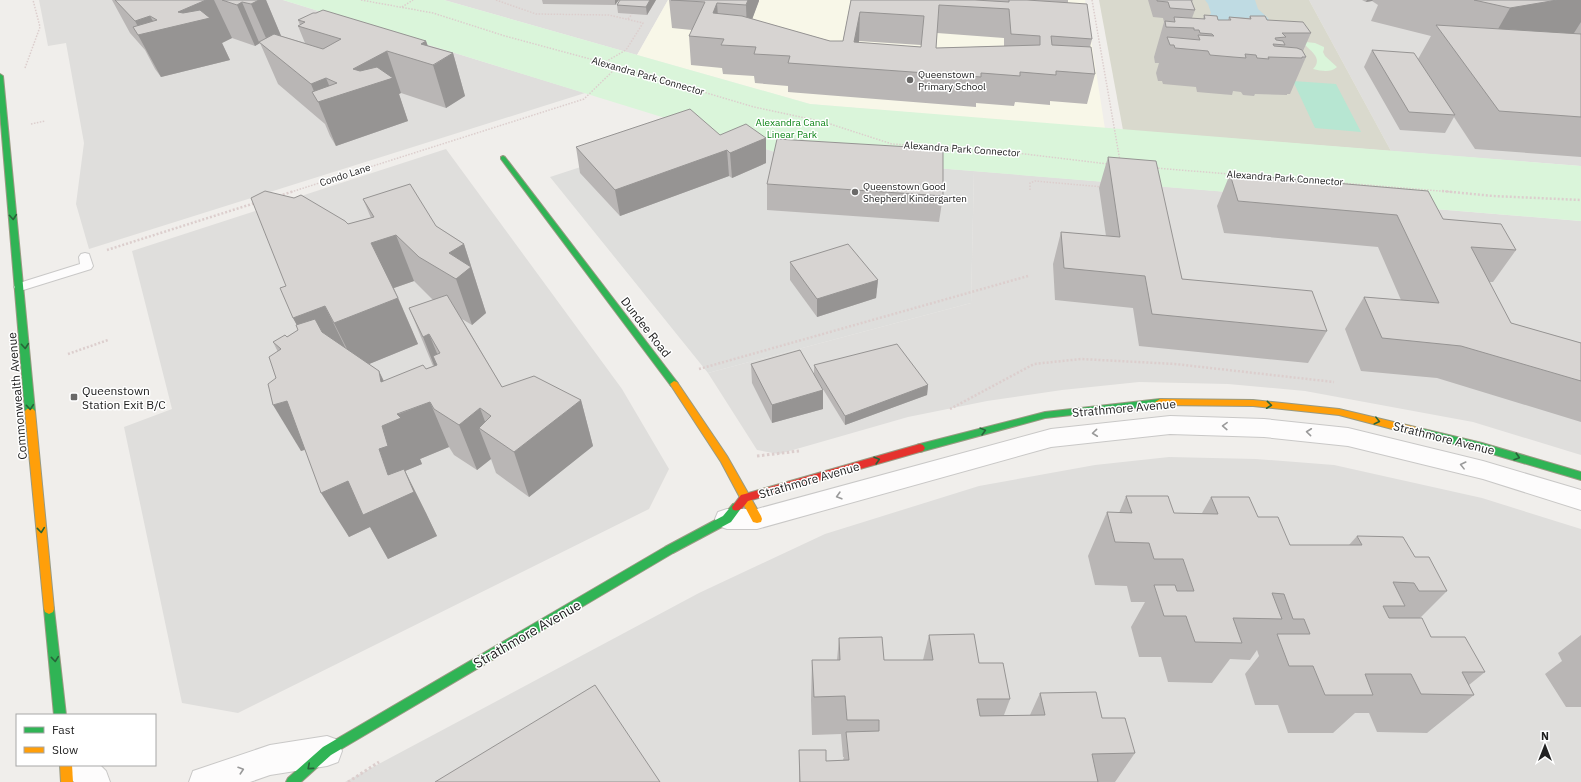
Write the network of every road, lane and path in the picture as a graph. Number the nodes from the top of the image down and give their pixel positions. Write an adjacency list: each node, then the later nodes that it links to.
1 (34, 0): 11 (path)
2 (361, 0): 6 (path, Alexandra Park Connector)
3 (413, 0): 6 (path)
4 (496, 0): 8 (path)
5 (1092, 0): 17 (path)
6 (401, 7): 9 (path, Alexandra Park Connector)
7 (632, 14): 8 (path)
8 (628, 19): 9 (path)
9 (605, 62): 10 (path, Alexandra Park Connector)
10 (617, 67): 16 (path, Alexandra Park Connector); 21 (path, Condo Lane)
11 (24, 72)
12 (0, 76): 26 (street, Commonwealth Avenue, one-way to 26)
13 (45, 121): 14 (path)
14 (28, 125)
15 (503, 158): 29 (street, Dundee Road)
16 (1113, 165)
17 (1121, 166)
18 (1152, 168): 22 (path, Alexandra Park Connector)
19 (1109, 187): 20 (path)
20 (1030, 190)
21 (274, 197)
22 (1581, 200)
23 (259, 202): 24 (path)
24 (86, 257): 26 (lane)
25 (1028, 276): 29 (path)
26 (20, 287): 35 (street, Commonwealth Avenue, one-way to 35)
27 (108, 340): 28 (path)
28 (68, 354)
29 (669, 377): 31 (street, Dundee Road)
30 (1581, 476): 31 (street, Strathmore Avenue, one-way to 30)
31 (745, 498): 33 (street, Strathmore Avenue); 34 (street, Dundee Road)
32 (1581, 500): 34 (street, Strathmore Avenue, one-way to 34)
33 (727, 519): 34 (street, Strathmore Avenue); 36 (street, Strathmore Avenue)
34 (757, 519)
35 (60, 714)
36 (327, 751): 42 (street, Strathmore Avenue, one-way to 36); 43 (street, Strathmore Avenue, one-way to 43)
37 (381, 761): 44 (path)
38 (66, 766): 40 (street)
39 (81, 766): 41 (street)
40 (67, 782)
41 (95, 782)
42 (204, 782)
43 (292, 782)
44 (348, 782)

